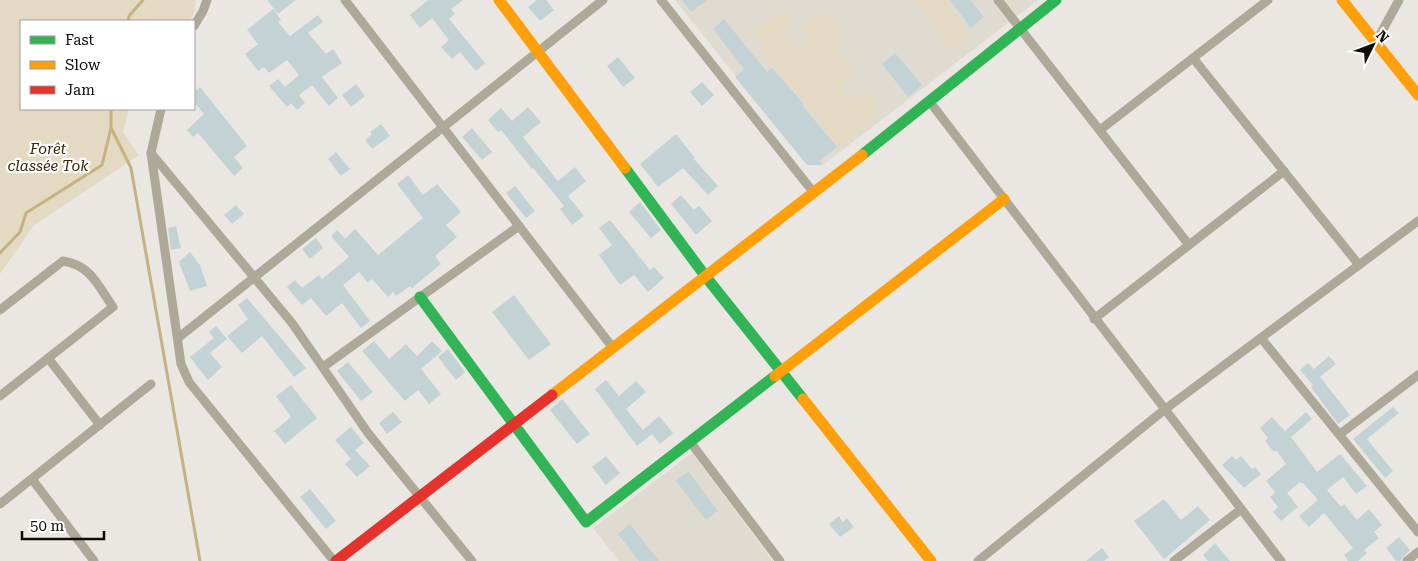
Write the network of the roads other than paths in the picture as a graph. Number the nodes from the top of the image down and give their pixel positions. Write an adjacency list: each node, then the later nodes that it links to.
1 (207, 0): 11 (street)
2 (345, 0): 19 (street)
3 (500, 0): 14 (main road)
4 (603, 0): 14 (street)
5 (661, 0): 23 (street)
6 (998, 0): 12 (street)
7 (1056, 0): 12 (main road)
8 (1268, 0): 15 (street)
9 (1342, 0): 13 (main road)
10 (1398, 0): 13 (street)
11 (195, 24)
12 (1021, 29): 17 (main road); 20 (street)
13 (1376, 42): 16 (main road)
14 (538, 50): 19 (street); 30 (main road)
15 (1193, 58): 20 (street); 22 (street)
16 (1418, 95)
17 (930, 102): 23 (main road); 24 (street)
18 (161, 110): 21 (street)
19 (443, 126): 26 (street); 29 (street)
20 (1100, 130): 27 (street)
21 (151, 153): 29 (street); 34 (street)
22 (1284, 171): 27 (street); 28 (street)
23 (814, 193): 30 (main road)
24 (1004, 199): 33 (street); 39 (main road)
25 (1418, 220): 28 (street)
26 (519, 226): 31 (street); 36 (street)
27 (1189, 245): 33 (street)
28 (1359, 265): 35 (street)
29 (254, 277): 34 (street); 38 (street)
30 (706, 277): 36 (main road); 39 (main road)
31 (420, 297): 38 (street); 45 (main road)
32 (0, 310): 37 (street)
33 (1094, 319): 43 (street)
34 (178, 338): 55 (street)
35 (1261, 338): 43 (street); 46 (street)
36 (613, 348): 45 (main road)
37 (48, 358): 42 (street); 44 (street)
38 (323, 367): 49 (street)
39 (781, 370): 47 (main road); 58 (main road)
40 (1418, 374): 46 (street)
41 (151, 384): 44 (street)
42 (0, 396)
43 (1164, 410): 51 (street); 59 (street)
44 (100, 424): 48 (street)
45 (514, 425): 47 (main road); 49 (main road)
46 (1340, 434): 52 (street)
47 (691, 443): 57 (street)
48 (32, 479): 50 (street); 54 (street)
49 (418, 497): 55 (main road); 56 (street)
50 (0, 504)
51 (1240, 510): 60 (street); 61 (street)
52 (1418, 532)
53 (1418, 552): 62 (street)
54 (94, 561)
55 (335, 561)
56 (472, 561)
57 (780, 561)
58 (931, 561)
59 (978, 561)
60 (1174, 561)
61 (1281, 561)
62 (1407, 561)

